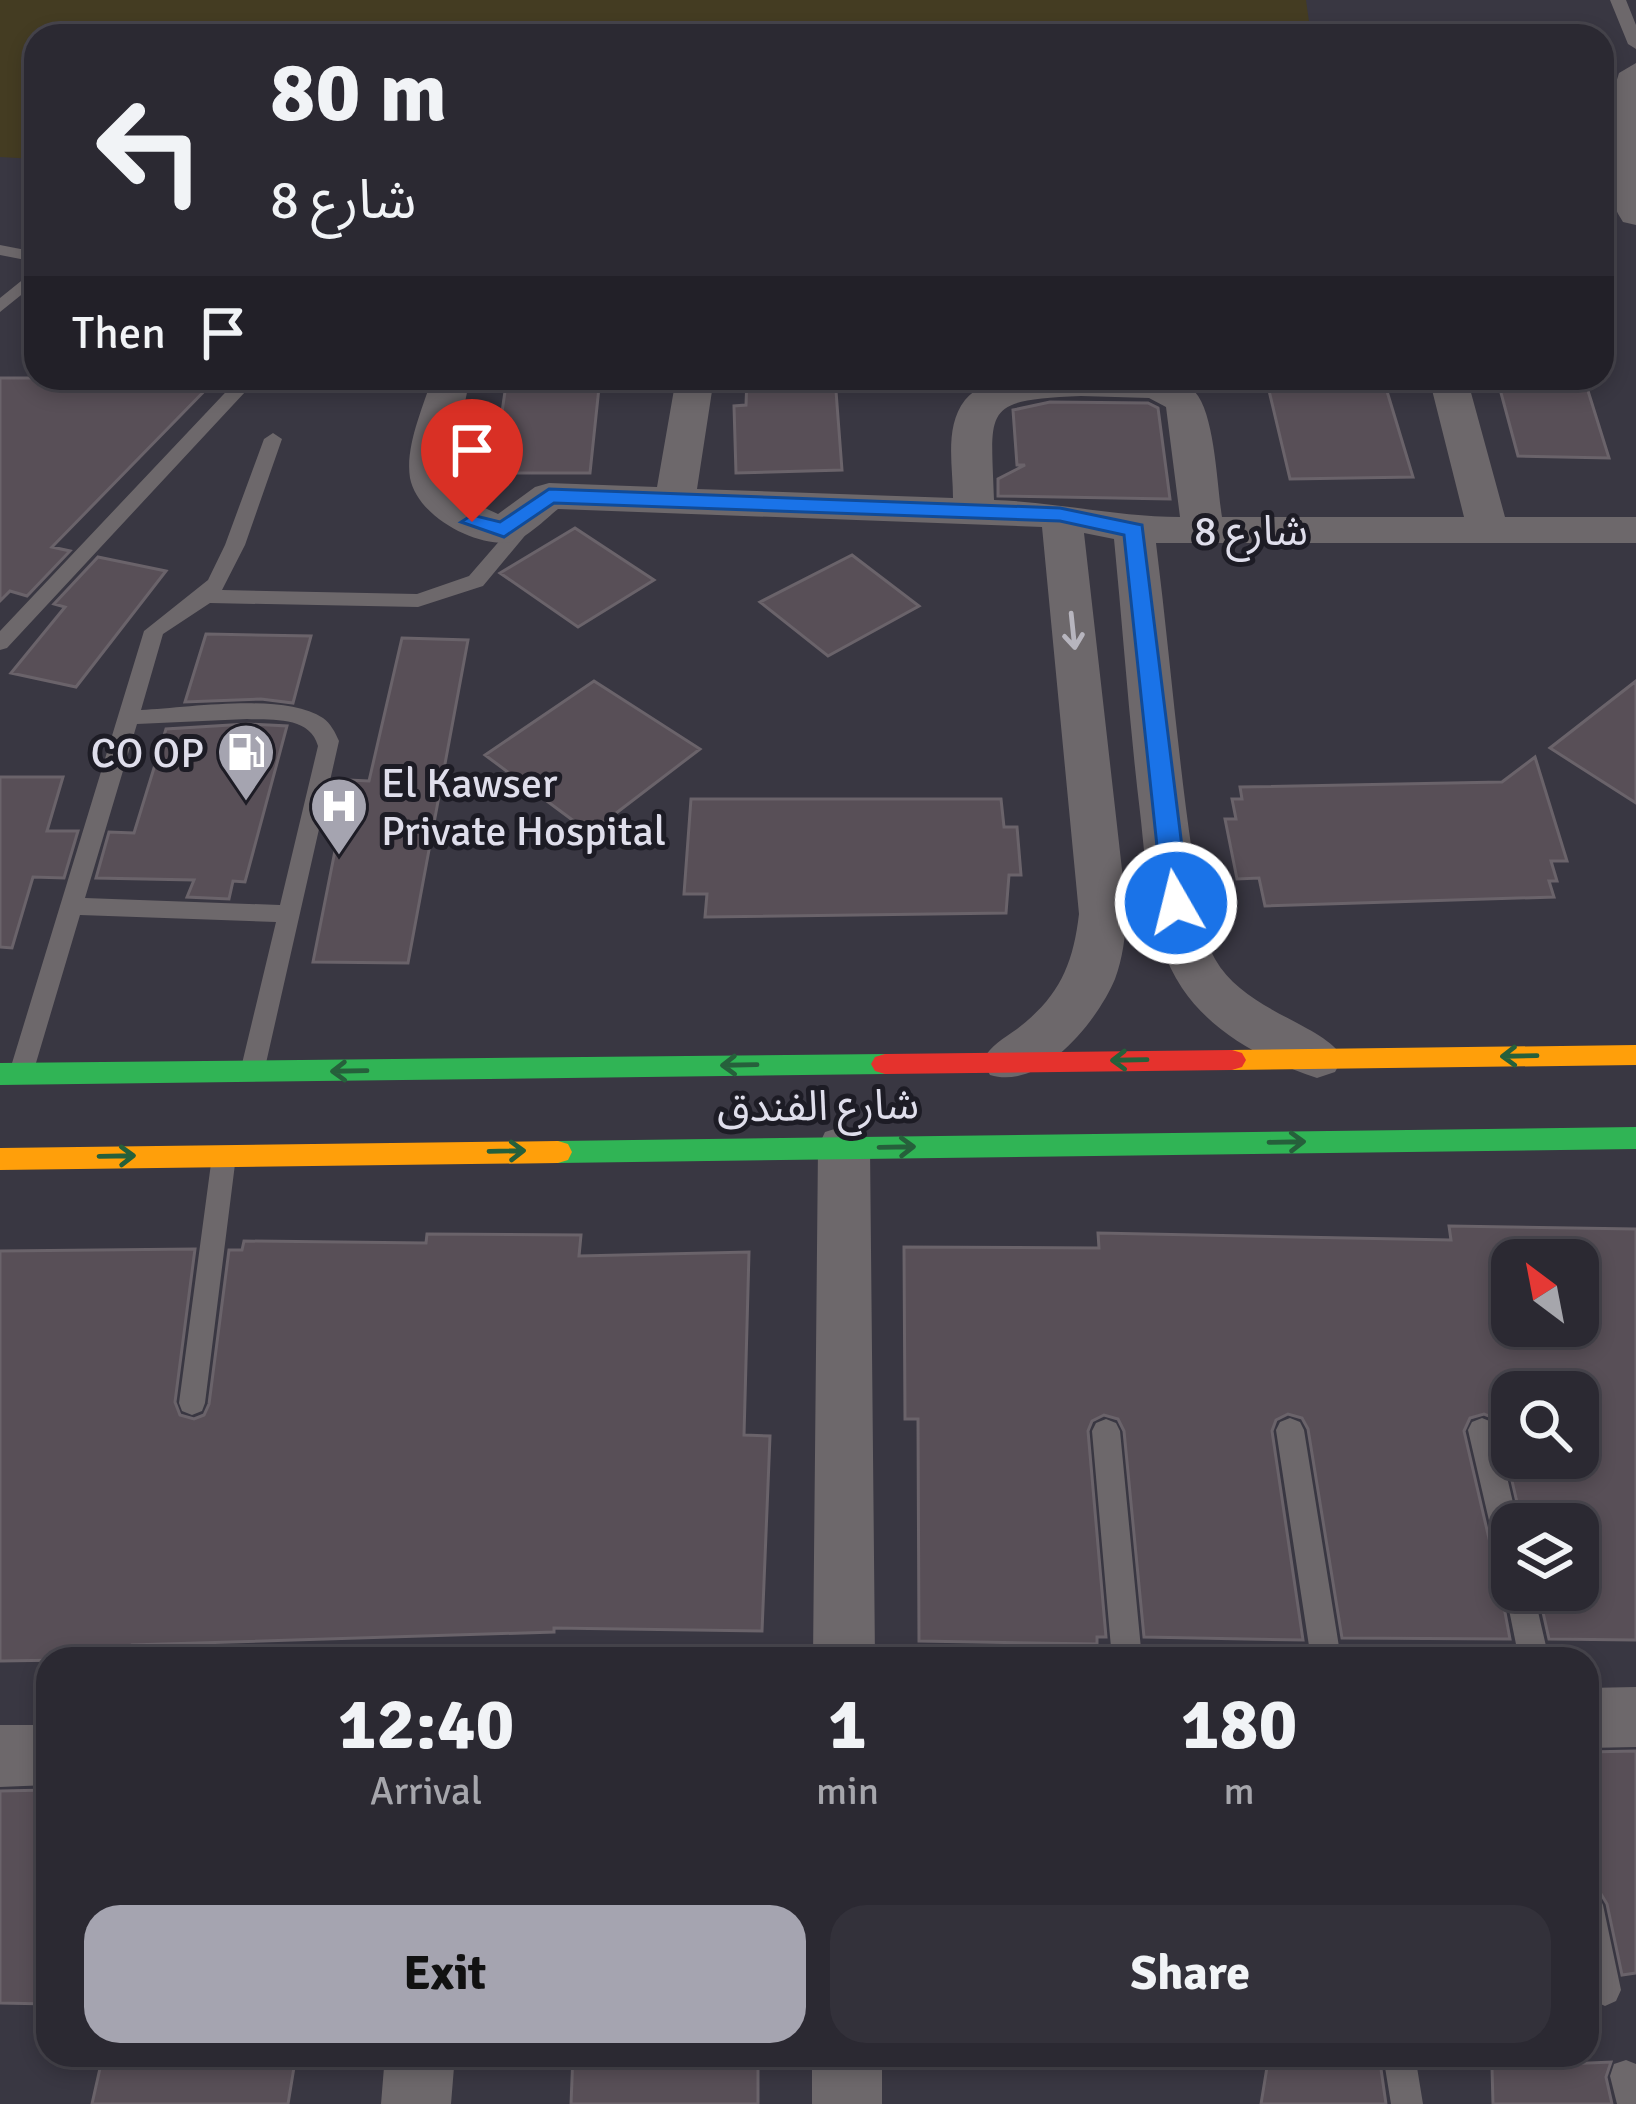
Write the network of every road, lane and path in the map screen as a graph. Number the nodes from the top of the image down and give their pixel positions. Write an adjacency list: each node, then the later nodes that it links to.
1 (1618, 0): 2 (lane)
2 (1636, 44)
3 (1636, 73): 4 (street)
4 (1614, 142)
5 (1614, 165): 6 (street)
6 (1636, 214)
7 (24, 285): 8 (lane)
8 (0, 307)
9 (238, 390): 25 (lane)
10 (448, 390): 16 (street)
11 (693, 390): 17 (street)
12 (1012, 390): 18 (street)
13 (1163, 390): 21 (street)
14 (1451, 390): 22 (street)
15 (273, 439): 24 (lane)
16 (549, 496): 17 (street, شارع 8); 24 (lane)
17 (675, 501): 18 (street, شارع 8)
18 (974, 512): 19 (street, شارع 8)
19 (1060, 514): 20 (street, شارع 8); 31 (street, one-way to 31)
20 (1134, 530): 21 (street, شارع 8); 30 (street)
21 (1203, 530): 22 (street, شارع 8)
22 (1488, 530): 23 (street, شارع 8)
23 (1636, 530)
24 (206, 596): 26 (lane)
25 (0, 643)
26 (128, 717): 27 (lane); 28 (lane)
27 (71, 906): 28 (lane); 33 (lane)
28 (289, 914): 32 (lane)
29 (1636, 1054): 30 (street, شارع الفندق, one-way to 30)
30 (1317, 1058): 31 (street, شارع الفندق, one-way to 31)
31 (1008, 1061): 32 (street, شارع الفندق, one-way to 32)
32 (252, 1072): 33 (street, شارع الفندق)
33 (10, 1073)
34 (1636, 1138): 35 (street, شارع الفندق, one-way to 34)
35 (844, 1147): 36 (street, شارع الفندق, one-way to 35); 44 (street)
36 (224, 1154): 37 (street, شارع الفندق, one-way to 36); 38 (lane)
37 (0, 1159)
38 (192, 1403)
39 (1290, 1430): 46 (lane)
40 (1482, 1430): 42 (lane)
41 (1106, 1431): 45 (lane)
42 (1499, 1503)
43 (1524, 1611): 47 (lane)
44 (844, 1647)
45 (1126, 1647)
46 (1324, 1647)
47 (1531, 1647)
48 (1636, 1717): 49 (street)
49 (1599, 1718)
50 (36, 1755): 51 (street)
51 (0, 1756)
52 (1599, 1962): 53 (lane)
53 (1605, 1990)
54 (419, 2067): 57 (street)
55 (847, 2067): 58 (street)
56 (1401, 2067): 59 (lane)
57 (416, 2104)
58 (847, 2104)
59 (1407, 2104)

